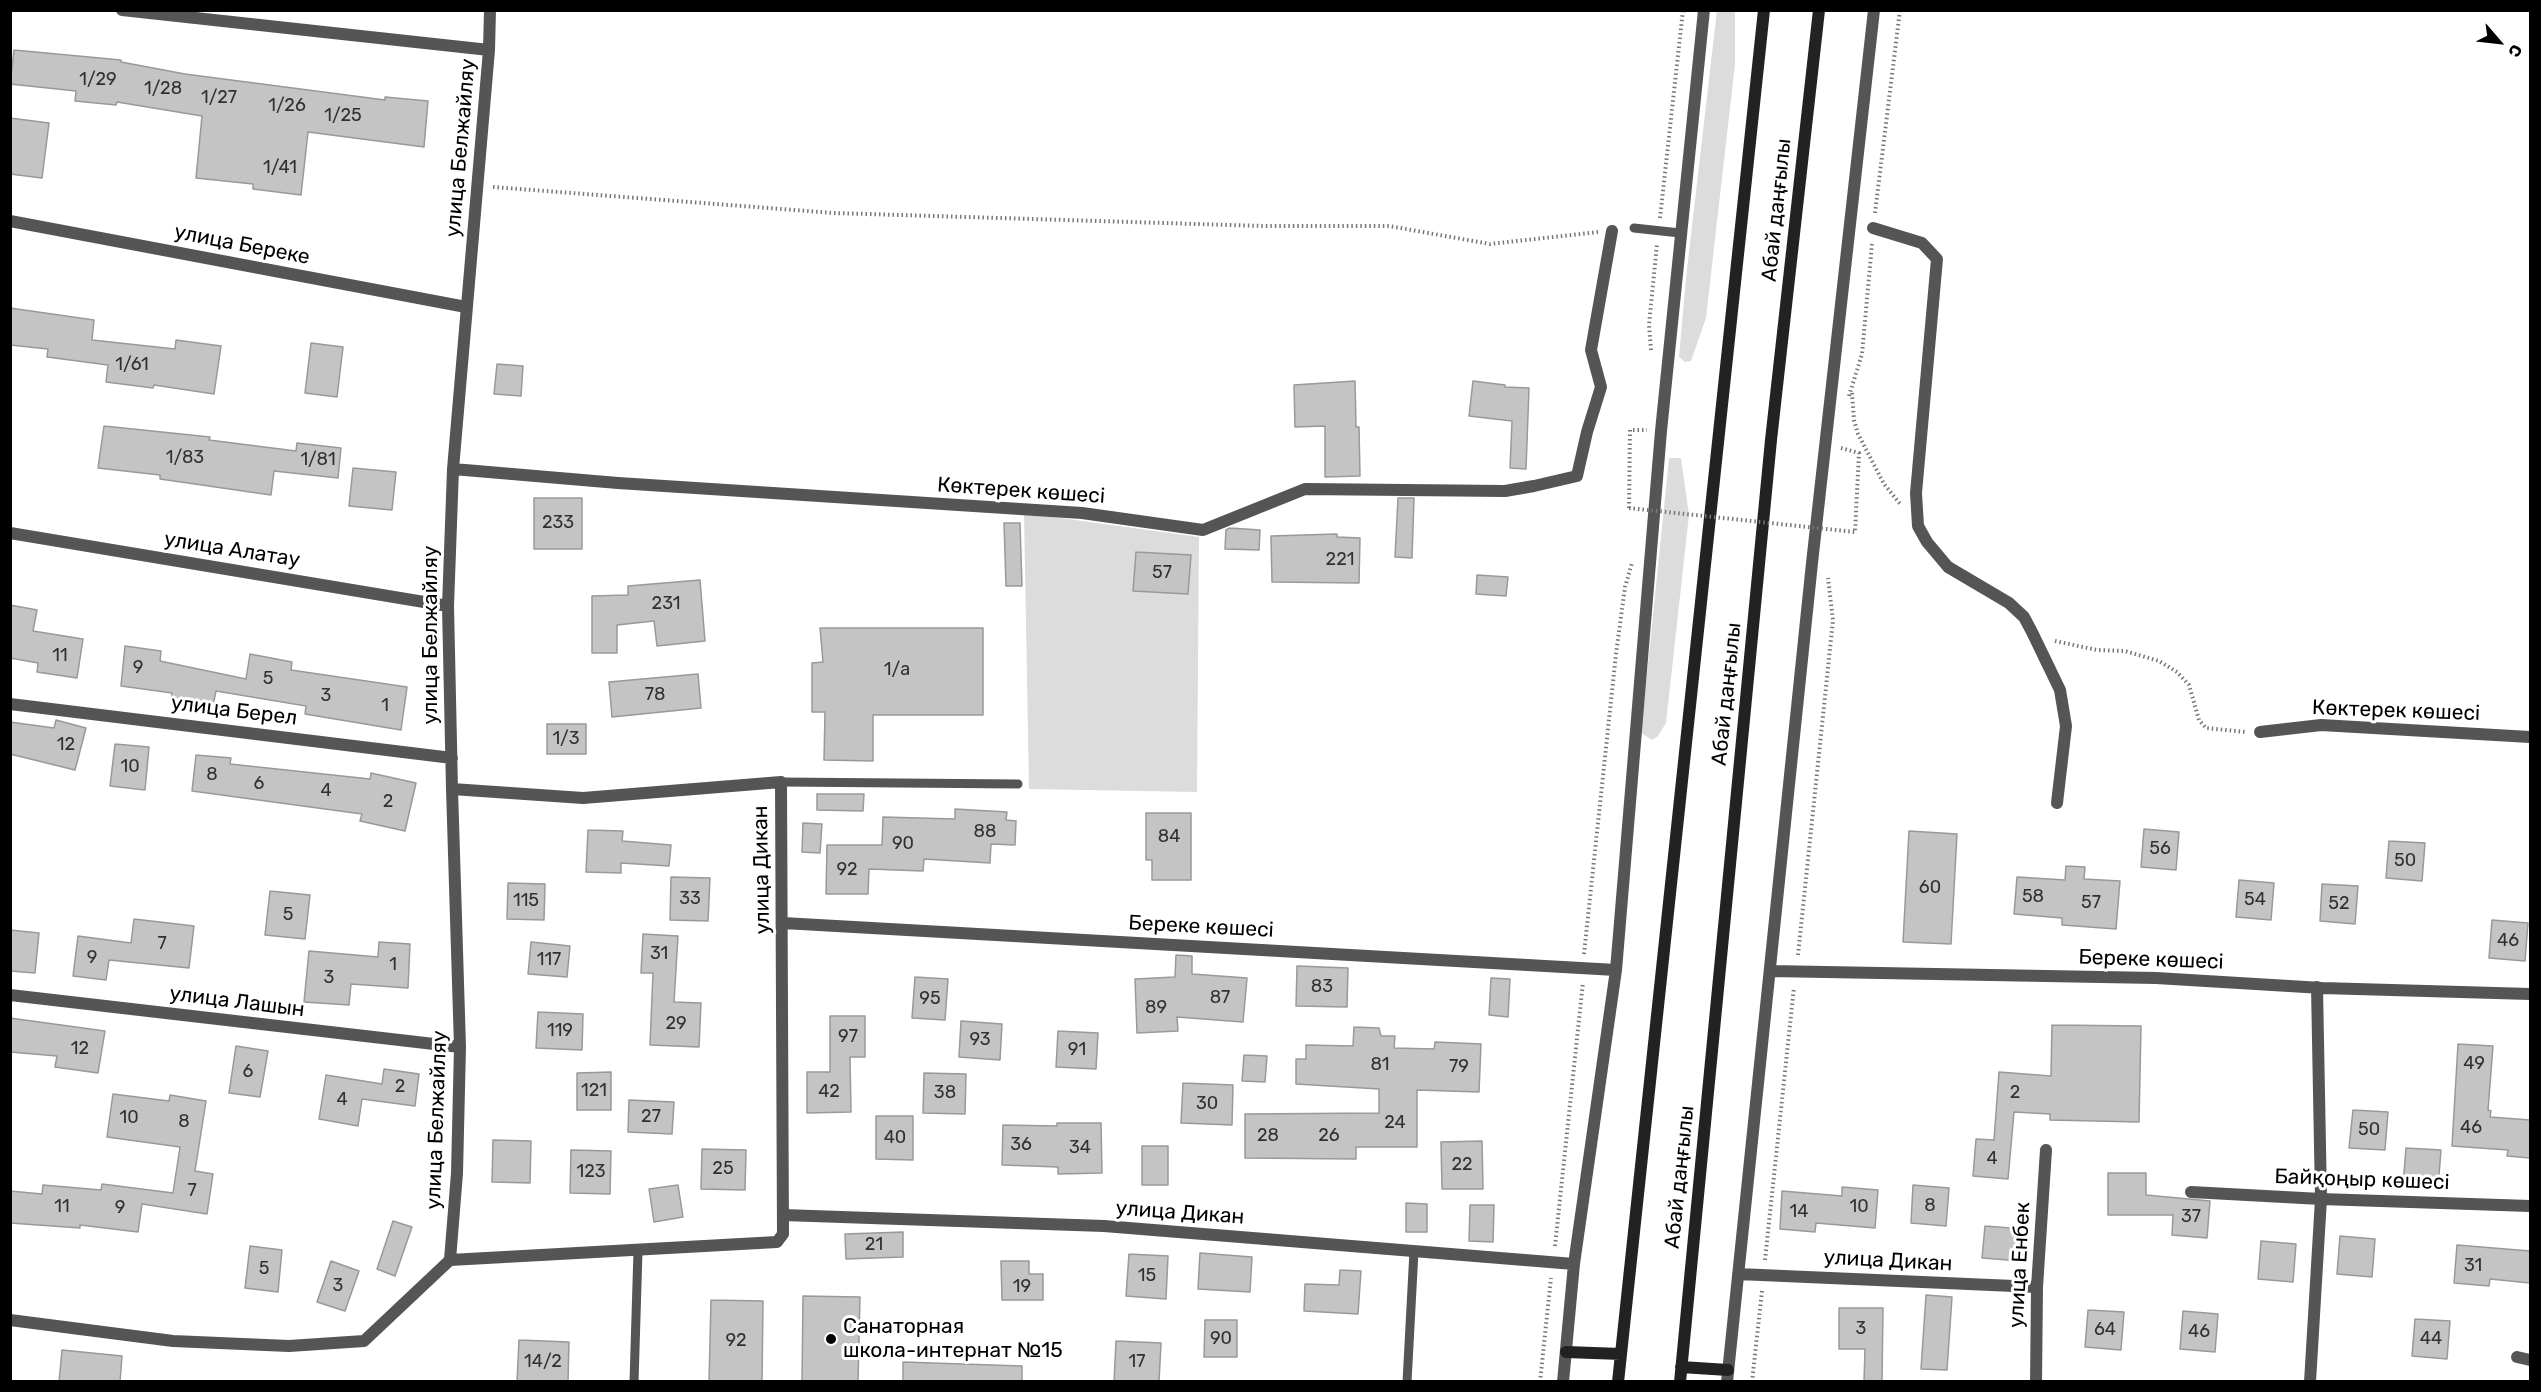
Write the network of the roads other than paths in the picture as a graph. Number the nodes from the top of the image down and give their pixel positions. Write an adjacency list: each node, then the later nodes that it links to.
1 (122, 10): 7 (street)
2 (490, 10): 7 (street, улица Белжайляу)
3 (1704, 10): 12 (street)
4 (1764, 10): 45 (main road)
5 (1820, 10): 48 (main road, Абай даңғылы)
6 (1874, 10): 27 (street)
7 (489, 50): 13 (street, улица Белжайляу)
8 (10, 221): 13 (street, улица Береке)
9 (1634, 228): 12 (lane)
10 (1874, 228): 24 (street)
11 (1612, 231): 14 (street, Көктерек көшесі)
12 (1680, 233): 26 (street)
13 (466, 307): 14 (street, улица Белжайляу)
14 (453, 469): 16 (street, улица Белжайляу)
15 (10, 533): 16 (street, улица Алатау)
16 (448, 606): 20 (street, улица Белжайляу)
17 (10, 704): 20 (street, улица Берел)
18 (2260, 732): 19 (street, Көктерек көшесі)
19 (2530, 737)
20 (452, 758): 23 (street, улица Белжайляу)
21 (780, 782): 22 (lane); 23 (street, улица Дикан); 25 (street, улица Дикан)
22 (1018, 784)
23 (452, 789): 31 (street, улица Белжайляу)
24 (2057, 803)
25 (783, 922): 26 (street, Береке көшесі); 36 (street, улица Дикан)
26 (1616, 970): 40 (street)
27 (1770, 971): 28 (street, Береке көшесі); 41 (street)
28 (2317, 987): 29 (street, Береке көшесі); 34 (street)
29 (2530, 994)
30 (10, 995): 31 (street, улица Лашын)
31 (460, 1047): 39 (street, улица Белжайляу)
32 (2046, 1150): 42 (street, улица Енбек)
33 (2191, 1192): 34 (street, Байқоңыр көшесі)
34 (2320, 1199): 35 (street, Байқоңыр көшесі); 56 (street)
35 (2530, 1206)
36 (783, 1215): 37 (street, улица Дикан); 38 (street, улица Дикан)
37 (638, 1251): 39 (street, улица Дикан); 50 (lane)
38 (1414, 1251): 40 (street, улица Дикан); 51 (lane)
39 (450, 1260): 43 (street)
40 (1574, 1264): 44 (street)
41 (1738, 1274): 42 (street, улица Дикан); 49 (street)
42 (2037, 1287): 55 (street, улица Енбек)
43 (10, 1320)
44 (1566, 1352): 45 (main road); 52 (street)
45 (1621, 1354): 53 (main road)
46 (2517, 1357): 47 (street)
47 (2530, 1360)
48 (1681, 1367): 49 (main road); 54 (main road, Абай даңғылы)
49 (1727, 1376)
50 (634, 1382)
51 (1407, 1382)
52 (1563, 1382)
53 (1618, 1382)
54 (1680, 1382)
55 (2036, 1382)
56 (2310, 1382)

